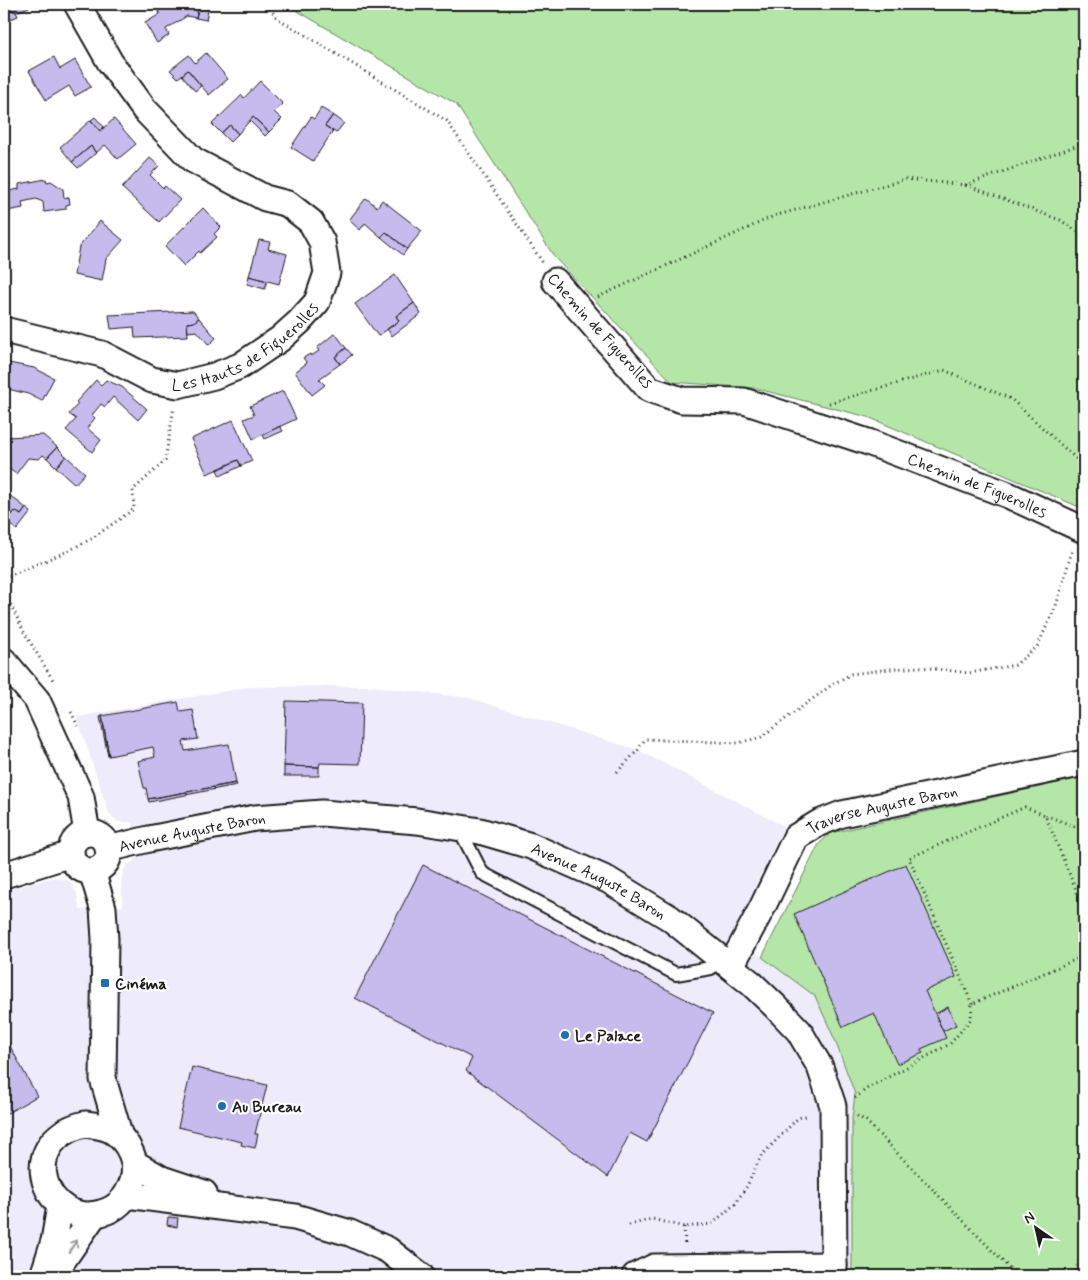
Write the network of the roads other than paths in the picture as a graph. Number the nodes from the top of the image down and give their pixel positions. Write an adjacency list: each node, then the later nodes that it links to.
1 (77, 4): 3 (street, Les Hauts de Figuerolles)
2 (555, 281): 4 (street, Chemin de Figuerolles)
3 (4, 330)
4 (1082, 528)
5 (4, 661): 8 (street)
6 (1084, 762): 13 (street, Traverse Auguste Baron)
7 (459, 828): 9 (street, Avenue Auguste Baron); 13 (street, Avenue Auguste Baron); 13 (lane)
8 (87, 833): 9 (street); 10 (street)
9 (108, 849): 11 (street)
10 (71, 854): 11 (street); 12 (street)
11 (92, 871): 14 (street)
12 (4, 875)
13 (725, 962): 22 (street, Avenue Auguste Baron)
14 (103, 1079): 15 (street); 16 (street)
15 (73, 1127): 16 (street); 19 (street)
16 (120, 1137): 17 (street)
17 (134, 1163): 18 (street); 20 (street)
18 (127, 1195): 20 (street); 21 (street)
19 (60, 1206): 21 (street); 23 (street)
20 (265, 1214): 25 (street)
21 (94, 1215): 24 (street, one-way to 21)
22 (834, 1271): 26 (street)
23 (43, 1276)
24 (52, 1276)
25 (421, 1276)
26 (635, 1276)

